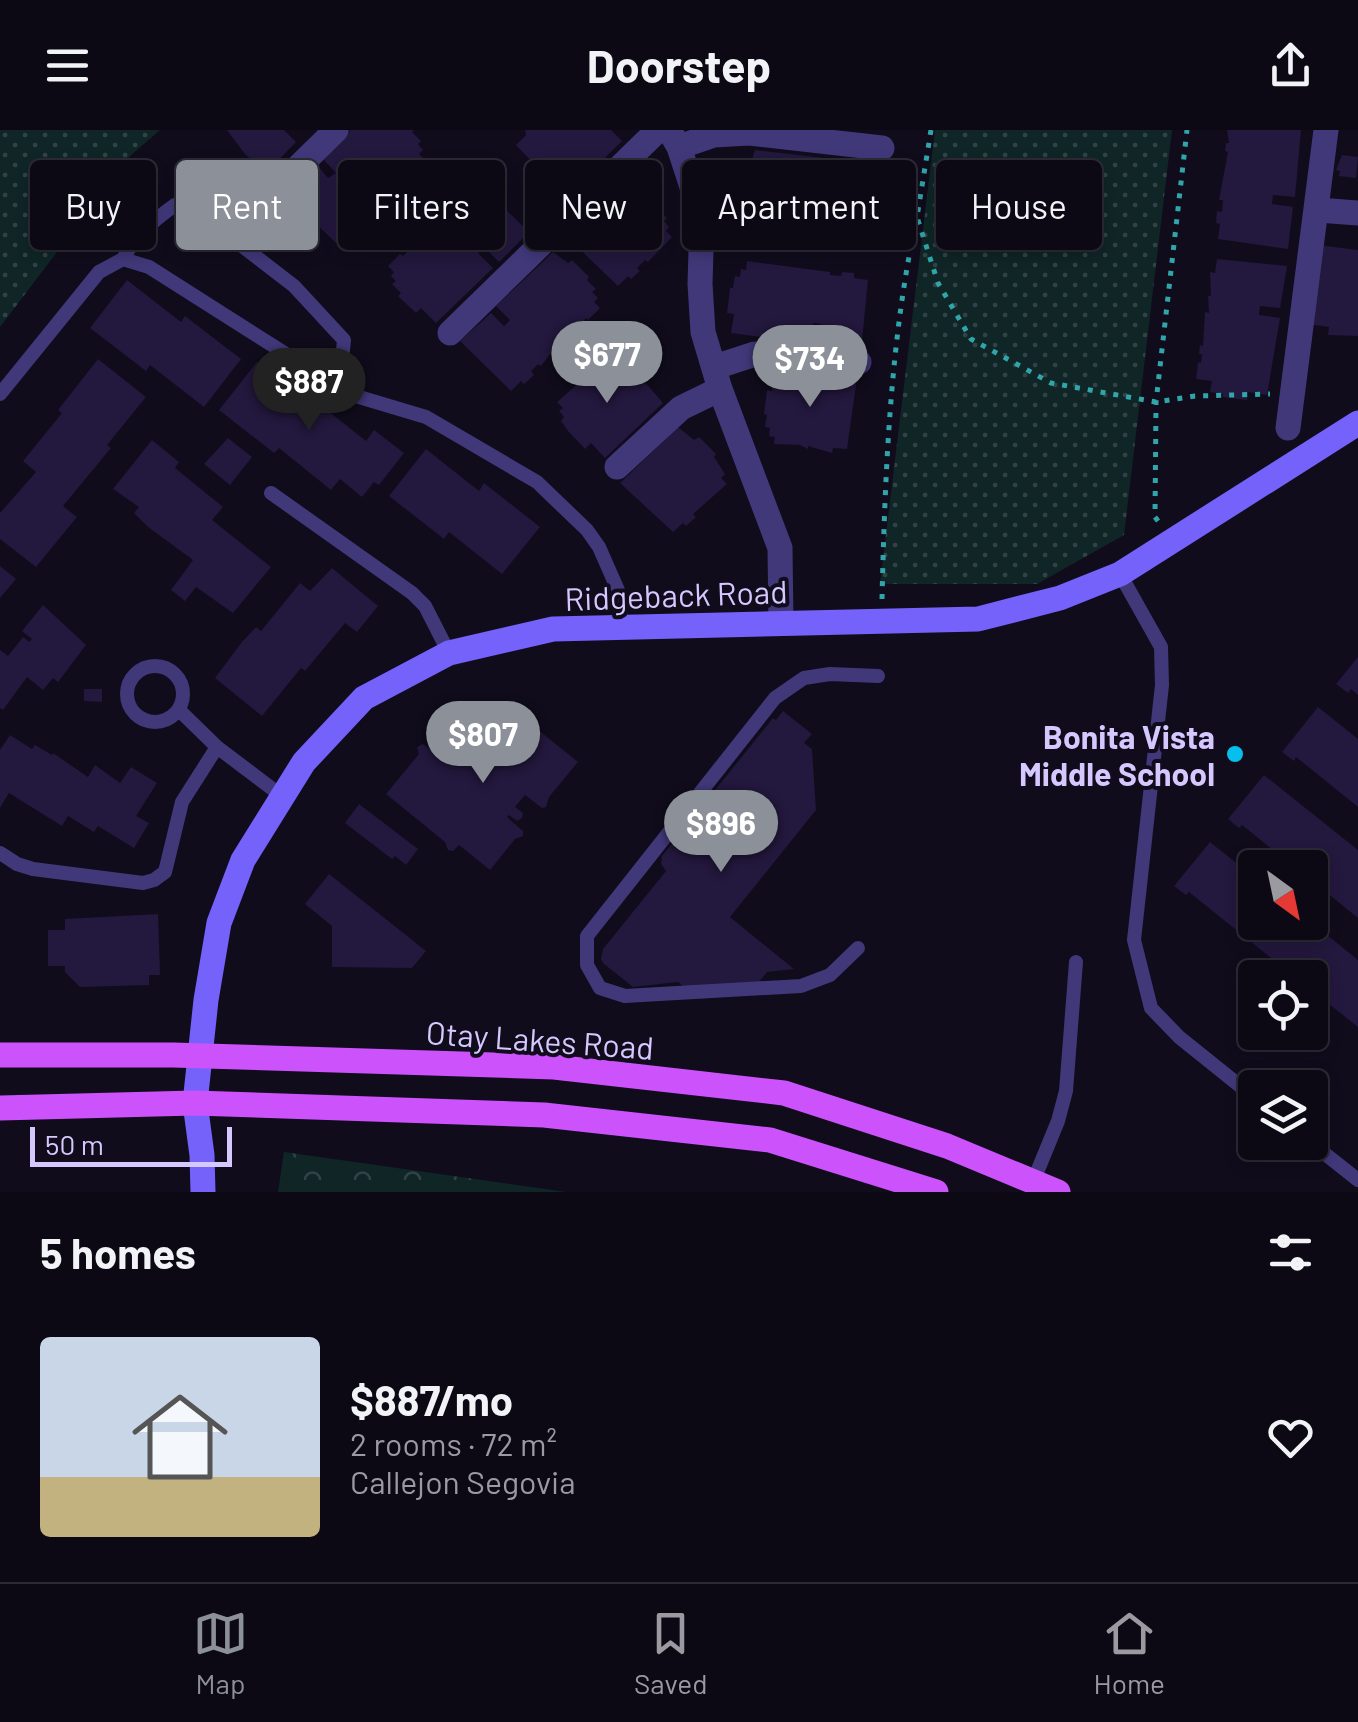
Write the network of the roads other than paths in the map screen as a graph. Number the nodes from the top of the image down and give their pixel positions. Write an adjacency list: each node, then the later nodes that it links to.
1 (336, 130): 6 (street)
2 (658, 130): 10 (street)
3 (1326, 130): 7 (street)
4 (674, 139): 5 (street); 12 (street)
5 (882, 148)
6 (305, 160)
7 (1318, 210): 8 (street); 16 (street)
8 (1358, 213)
9 (124, 259): 13 (lane); 13 (lane); 14 (lane)
10 (450, 333)
11 (859, 362): 12 (street)
12 (718, 378): 17 (street); 20 (street)
13 (330, 382): 21 (lane)
14 (0, 394)
15 (1358, 423): 19 (street, Ridgeback Road)
16 (1288, 428)
17 (617, 467)
18 (271, 493): 22 (lane)
19 (1120, 574): 20 (street, Ridgeback Road); 32 (lane)
20 (780, 623): 21 (street, Ridgeback Road)
21 (620, 627): 22 (street, Ridgeback Road)
22 (450, 654): 26 (street, Ridgeback Road)
23 (878, 676): 28 (lane)
24 (179, 710): 24 (lane); 25 (lane)
25 (217, 747): 26 (lane); 27 (lane)
26 (282, 797): 31 (street, Ridgeback Road)
27 (0, 852)
28 (858, 948)
29 (1076, 962): 37 (lane)
30 (0, 1055): 31 (main road, Otay Lakes Road)
31 (200, 1056): 33 (street, Ridgeback Road); 37 (main road, Otay Lakes Road)
32 (1238, 1084)
33 (195, 1103): 34 (main road); 38 (main road); 39 (street, Ridgeback Road)
34 (0, 1108)
35 (1328, 1156): 36 (lane)
36 (1358, 1180)
37 (1032, 1182): 40 (main road, Otay Lakes Road)
38 (921, 1190)
39 (203, 1192)
40 (1058, 1192)

